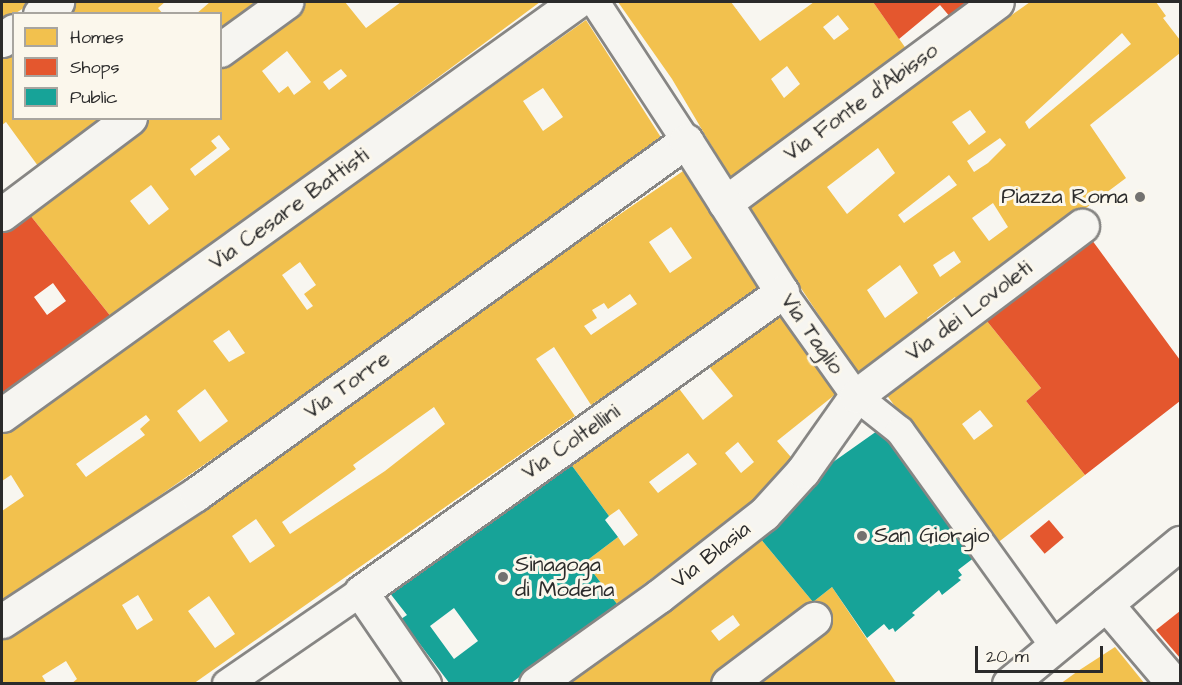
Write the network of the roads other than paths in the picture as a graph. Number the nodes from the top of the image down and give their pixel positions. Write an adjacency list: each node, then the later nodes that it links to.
1 (57, 2): 6 (street)
2 (286, 2): 7 (street)
3 (576, 2): 15 (street, Via Cesare Battisti)
4 (595, 2): 9 (street, Via Taglio)
5 (997, 2): 10 (street, Via Fonte d’Abisso)
6 (43, 12)
7 (222, 49)
8 (127, 120): 11 (street)
9 (686, 141): 10 (street, Via Taglio); 20 (street, Via Torre)
10 (725, 202): 13 (street, Via Taglio)
11 (2, 214)
12 (1082, 226): 14 (street, Via dei Lovoleti)
13 (782, 292): 14 (street, Via Taglio); 17 (street, Via Coltellini)
14 (856, 396): 21 (street, Via Taglio); 24 (street, Via Blasia)
15 (2, 416)
16 (1180, 543): 18 (street)
17 (361, 592): 22 (street); 23 (street)
18 (1106, 604): 21 (street); 27 (street)
19 (814, 619): 25 (street)
20 (2, 621)
21 (1055, 647): 26 (street)
22 (227, 684)
23 (424, 684)
24 (536, 684)
25 (728, 684)
26 (1009, 684)
27 (1174, 684)

